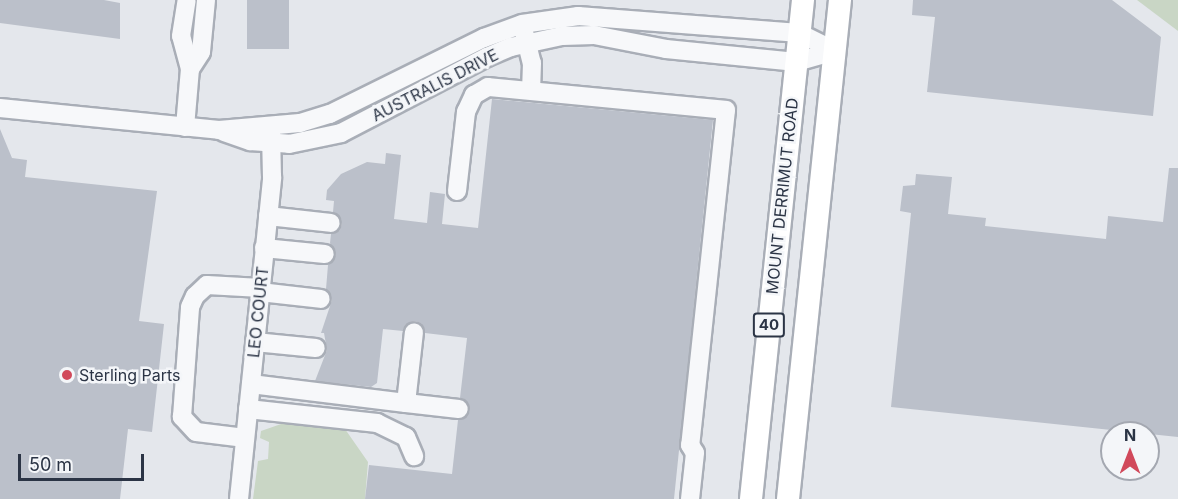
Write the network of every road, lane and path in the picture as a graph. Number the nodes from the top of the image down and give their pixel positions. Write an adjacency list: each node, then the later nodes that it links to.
1 (187, 0): 12 (street)
2 (206, 0): 12 (street)
3 (802, 0): 7 (main road, MOUNT DERRIMUT ROAD / 40)
4 (840, 0): 10 (main road, 40)
5 (578, 8): 6 (street, AUSTRALIS DRIVE); 7 (street, AUSTRALIS DRIVE); 8 (street)
6 (522, 24): 9 (street); 16 (street, AUSTRALIS DRIVE)
7 (799, 33): 10 (street); 11 (main road, MOUNT DERRIMUT ROAD / 40)
8 (578, 36): 9 (street, AUSTRALIS DRIVE); 11 (street, AUSTRALIS DRIVE)
9 (527, 43): 13 (street); 16 (street, AUSTRALIS DRIVE)
10 (835, 51): 11 (street); 36 (main road, 40)
11 (796, 62): 35 (main road, MOUNT DERRIMUT ROAD / 40)
12 (190, 69): 15 (street)
13 (531, 89): 17 (street); 34 (street)
14 (0, 108): 15 (street, AUSTRALIS DRIVE)
15 (184, 127): 16 (street, AUSTRALIS DRIVE)
16 (271, 134): 18 (street, LEO COURT)
17 (457, 190)
18 (268, 216): 19 (street); 20 (street, LEO COURT)
19 (331, 223)
20 (264, 248): 21 (street); 22 (street, LEO COURT)
21 (325, 254)
22 (260, 290): 23 (street); 25 (street, LEO COURT); 31 (street)
23 (321, 299)
24 (414, 332): 28 (street)
25 (255, 342): 26 (street); 27 (street, LEO COURT)
26 (316, 348)
27 (251, 384): 28 (street); 29 (street, LEO COURT)
28 (406, 403): 30 (street)
29 (248, 409): 31 (street, LEO COURT); 32 (street)
30 (459, 409)
31 (245, 438): 33 (street, LEO COURT)
32 (414, 456)
33 (239, 499)
34 (690, 499)
35 (751, 499)
36 (788, 499)

